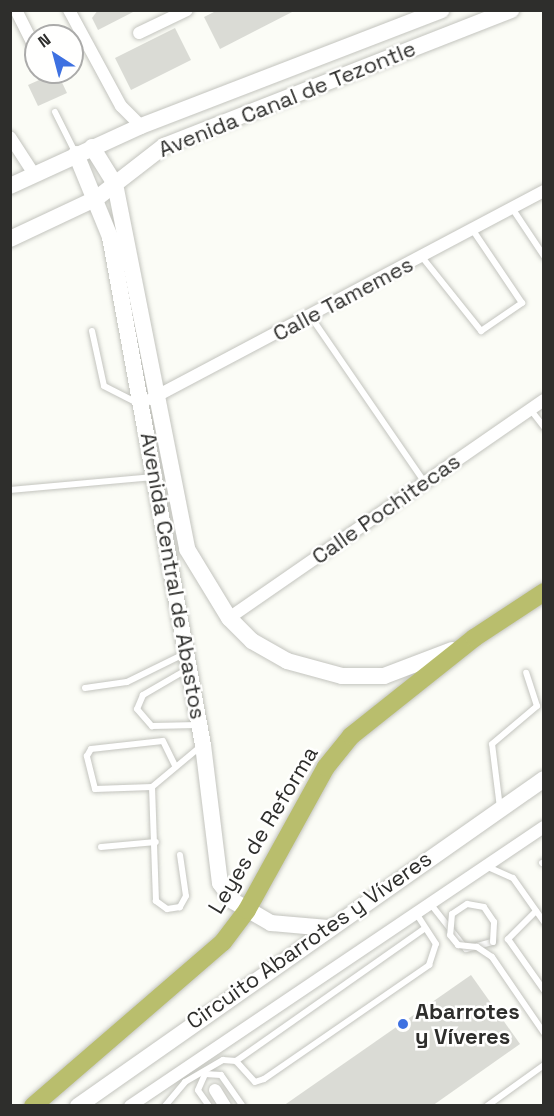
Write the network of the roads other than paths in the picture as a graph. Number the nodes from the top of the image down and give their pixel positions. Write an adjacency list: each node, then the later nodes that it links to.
1 (16, 10): 6 (street)
2 (69, 10): 8 (street)
3 (187, 10): 7 (street)
4 (441, 10): 10 (street, Avenida Canal de Tezontle)
5 (490, 14): 16 (street, Avenida Canal de Tezontle)
6 (24, 26)
7 (139, 33)
8 (121, 106): 10 (street); 11 (street)
9 (56, 112): 14 (lane)
10 (141, 126): 11 (street, Avenida Canal de Tezontle)
11 (116, 136): 13 (street, Avenida Canal de Tezontle)
12 (10, 137): 15 (street)
13 (92, 147): 14 (street, Avenida Canal de Tezontle); 16 (street, Avenida Central de Abastos)
14 (76, 154): 15 (street, Avenida Canal de Tezontle); 19 (street, Avenida Central de Abastos)
15 (34, 174): 17 (street, Avenida Canal de Tezontle)
16 (115, 184): 19 (street, Avenida Canal de Tezontle); 27 (street, Avenida Central de Abastos)
17 (10, 186)
18 (543, 191): 20 (street, Calle Tamemes)
19 (97, 198): 22 (street, Avenida Canal de Tezontle); 29 (street, Avenida Central de Abastos)
20 (512, 208): 21 (street, Calle Tamemes); 23 (lane)
21 (472, 229): 24 (street, Calle Tamemes); 24 (lane)
22 (10, 239)
23 (543, 256)
24 (422, 257): 25 (street, Calle Tamemes)
25 (311, 317): 27 (street, Calle Tamemes); 33 (lane)
26 (92, 331): 29 (lane)
27 (157, 397): 29 (street, Calle Tamemes); 36 (street, Avenida Central de Abastos)
28 (543, 400): 30 (street, Calle Pochitecas)
29 (141, 403): 32 (street, Avenida Central de Abastos)
30 (530, 409): 31 (lane); 33 (street, Calle Pochitecas)
31 (543, 427)
32 (156, 477): 34 (lane); 38 (street, Avenida Central de Abastos)
33 (425, 483): 36 (street, Calle Pochitecas)
34 (10, 490)
35 (543, 592): 37 (main road, Leyes de Reforma)
36 (229, 618): 37 (street, Avenida Central de Abastos)
37 (474, 638): 53 (main road, Leyes de Reforma)
38 (188, 661): 40 (lane); 41 (street, Avenida Central de Abastos); 41 (lane)
39 (526, 673): 46 (lane)
40 (85, 688)
41 (199, 725): 42 (street, Avenida Central de Abastos)
42 (203, 745): 43 (lane); 53 (street, Avenida Central de Abastos)
43 (175, 766): 45 (lane); 45 (lane)
44 (543, 778): 46 (street, Circuito Abarrotes y Víveres)
45 (152, 787): 48 (lane)
46 (500, 809): 57 (street, Circuito Abarrotes y Víveres)
47 (543, 827): 51 (street)
48 (156, 842): 49 (lane); 50 (lane)
49 (101, 847)
50 (180, 855)
51 (482, 867): 52 (street); 55 (lane)
52 (429, 902): 54 (street); 60 (lane, bridge)
53 (247, 910): 57 (street, Avenida Central de Abastos); 64 (main road, Leyes de Reforma)
54 (414, 911): 58 (lane); 66 (street)
55 (536, 911): 56 (lane); 59 (lane)
56 (543, 922)
57 (328, 928): 65 (street, Circuito Abarrotes y Víveres)
58 (425, 928): 61 (lane); 61 (lane)
59 (543, 990)
60 (543, 1033)
61 (236, 1061): 67 (lane)
62 (543, 1065): 71 (lane)
63 (215, 1090): 69 (street)
64 (33, 1106)
65 (78, 1106)
66 (130, 1106)
67 (165, 1106)
68 (209, 1106): 70 (lane)
69 (225, 1106)
70 (243, 1106)
71 (487, 1106)

